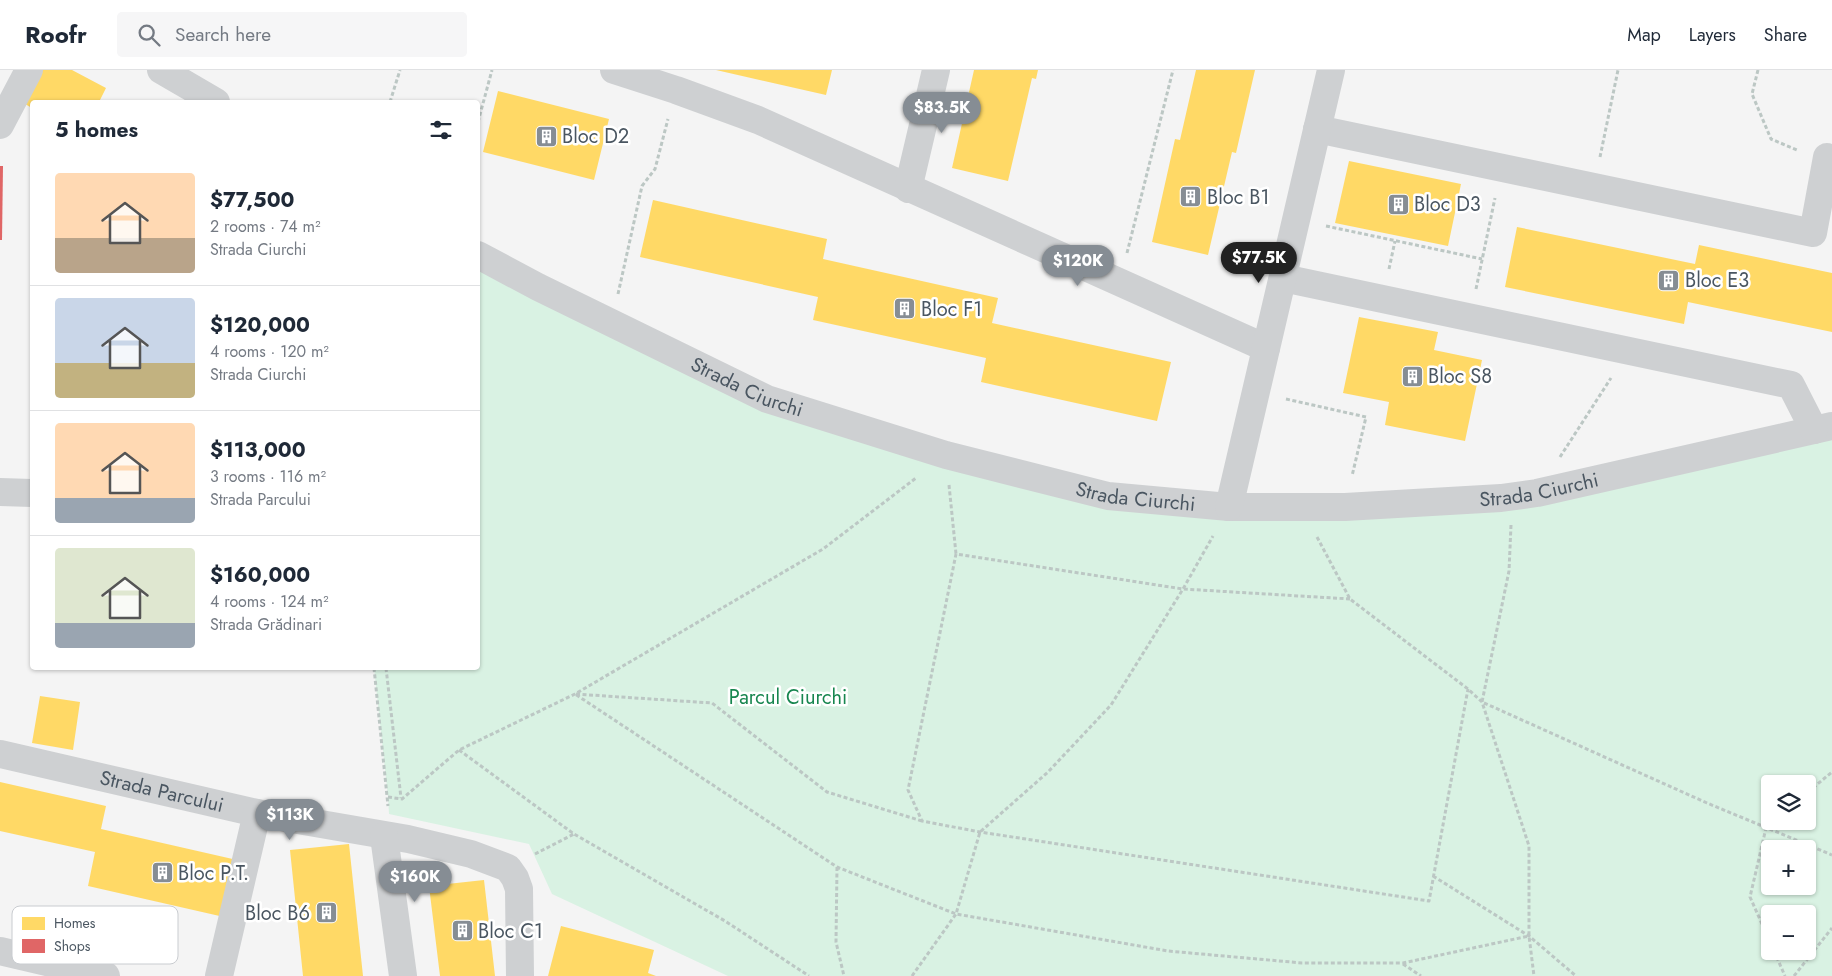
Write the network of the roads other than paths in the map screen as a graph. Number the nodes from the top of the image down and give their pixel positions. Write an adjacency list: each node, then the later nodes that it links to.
1 (30, 70): 7 (street)
2 (161, 70): 6 (street)
3 (614, 70): 10 (street)
4 (936, 70): 10 (street)
5 (1331, 70): 8 (street)
6 (213, 100)
7 (0, 125)
8 (1318, 129): 9 (street); 12 (street)
9 (1827, 156)
10 (908, 189): 13 (street)
11 (480, 256): 17 (street, Strada Ciurchi)
12 (1283, 278): 13 (street); 14 (street)
13 (1266, 348): 17 (street)
14 (1823, 428): 17 (street, Strada Ciurchi)
15 (0, 492): 16 (street)
16 (30, 493)
17 (1229, 507)
18 (0, 754): 19 (street, Strada Parcului)
19 (257, 813): 20 (street, Strada Parcului); 23 (street)
20 (384, 836): 24 (street); 25 (street, Strada Parcului)
21 (52, 964): 22 (street)
22 (96, 975)
23 (219, 976)
24 (403, 976)
25 (520, 976)

